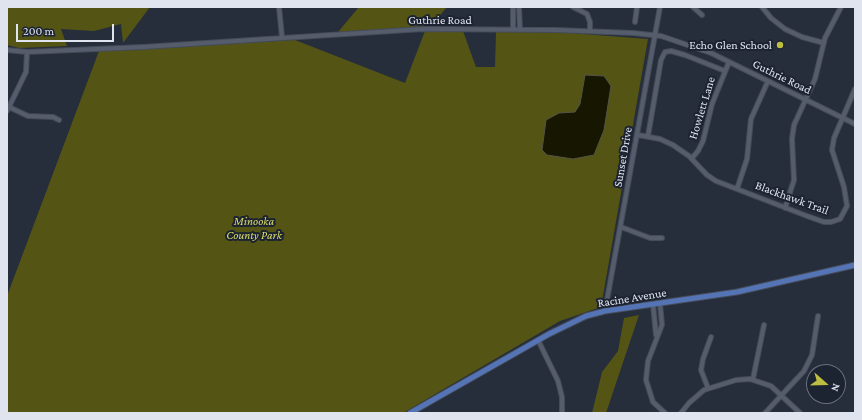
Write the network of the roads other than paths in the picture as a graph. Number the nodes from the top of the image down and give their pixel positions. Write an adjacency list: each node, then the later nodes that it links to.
1 (279, 7): 18 (street)
2 (513, 7): 10 (street)
3 (519, 7): 11 (street)
4 (573, 7): 16 (street)
5 (637, 7): 13 (street)
6 (660, 7): 17 (street, Sunset Drive)
7 (693, 7): 12 (street)
8 (762, 7): 19 (street)
9 (841, 7): 19 (street)
10 (513, 13): 11 (street); 14 (street)
11 (519, 13): 15 (street)
12 (702, 15)
13 (635, 22)
14 (513, 30): 15 (street, Guthrie Road); 18 (street, Guthrie Road)
15 (520, 30): 16 (street, Guthrie Road)
16 (590, 31): 17 (street, Guthrie Road)
17 (655, 35): 22 (street, Guthrie Road); 32 (street, Sunset Drive)
18 (282, 37): 21 (street, Guthrie Road)
19 (824, 43): 26 (street)
20 (7, 50): 21 (street, Guthrie Road)
21 (27, 52): 27 (street)
22 (729, 62): 23 (street, Howlett Lane); 24 (street, Guthrie Road)
23 (725, 71): 33 (street); 34 (street, Howlett Lane)
24 (768, 81): 26 (street, Guthrie Road); 35 (street)
25 (855, 89): 29 (street, Blackhawk Trail)
26 (806, 99): 29 (street, Guthrie Road); 36 (street)
27 (9, 106): 28 (street); 30 (street)
28 (7, 111)
29 (844, 118): 31 (street, Guthrie Road); 36 (street, Blackhawk Trail)
30 (59, 120)
31 (855, 124)
32 (638, 135): 33 (street, Blackhawk Trail); 37 (street, Sunset Drive)
33 (648, 136): 34 (street, Blackhawk Trail)
34 (692, 158): 35 (street, Blackhawk Trail)
35 (737, 189): 36 (street, Blackhawk Trail)
36 (785, 208)
37 (621, 227): 38 (street); 42 (street, Sunset Drive)
38 (662, 238)
39 (855, 265): 40 (main road, Racine Avenue)
40 (660, 303): 41 (main road, Racine Avenue); 45 (street)
41 (653, 304): 42 (main road, Racine Avenue); 45 (street)
42 (605, 311): 47 (main road, Racine Avenue)
43 (818, 316): 50 (street)
44 (764, 325): 48 (street)
45 (656, 337): 53 (street)
46 (711, 337): 49 (street)
47 (538, 340): 51 (main road, Racine Avenue); 52 (street)
48 (753, 379): 49 (street); 50 (street)
49 (708, 388): 54 (street)
50 (782, 395): 55 (street); 56 (street)
51 (410, 413)
52 (562, 413)
53 (665, 413)
54 (681, 413)
55 (765, 413)
56 (800, 413)

